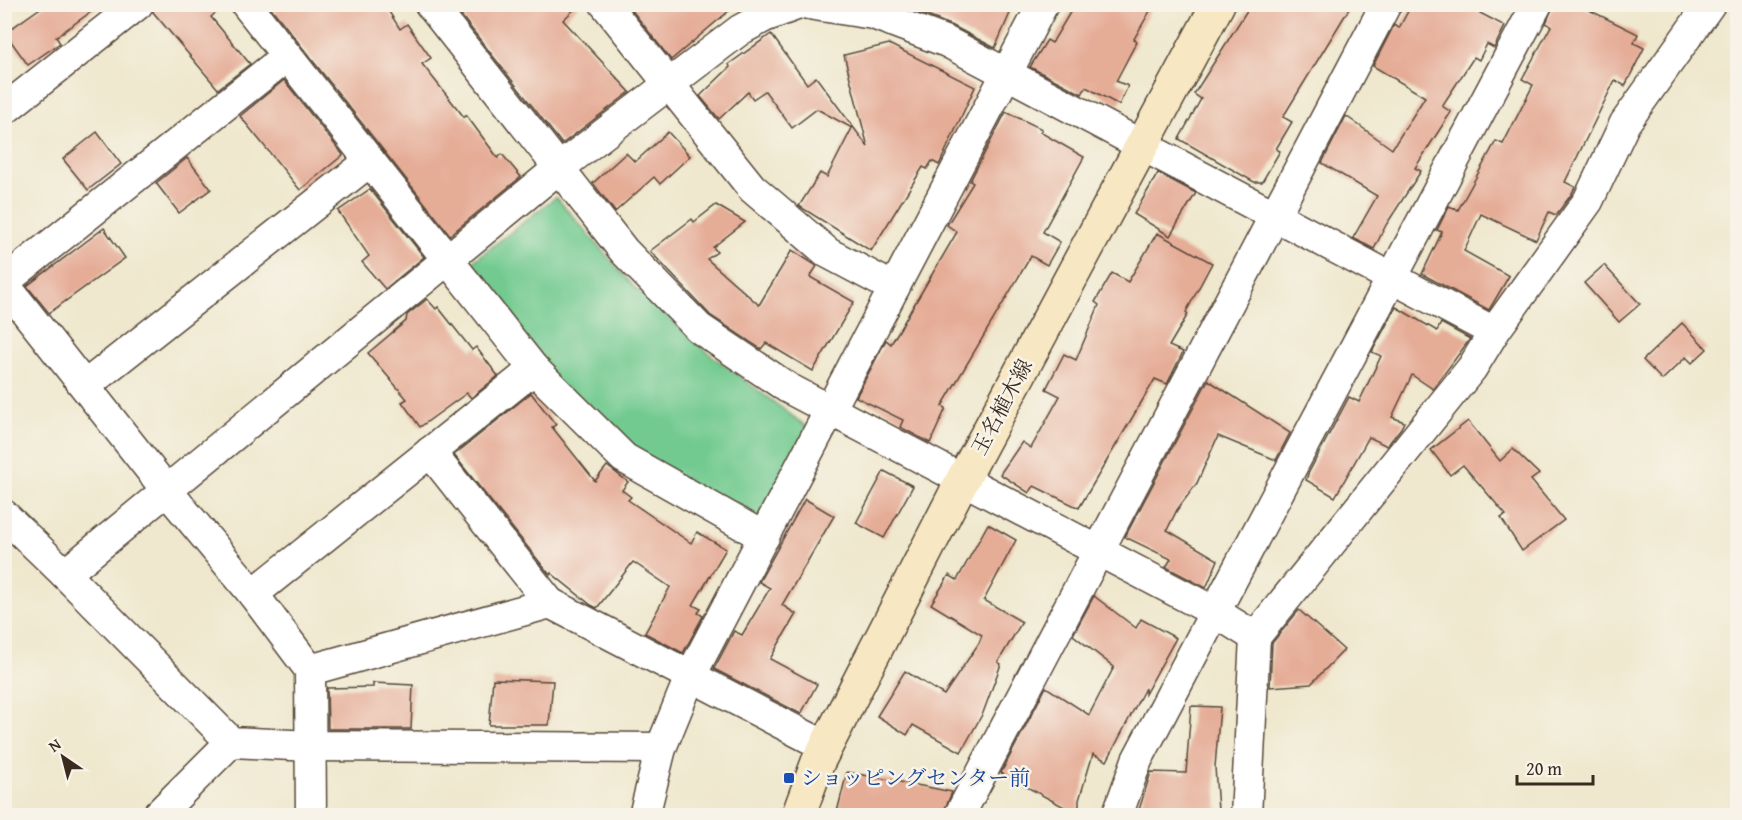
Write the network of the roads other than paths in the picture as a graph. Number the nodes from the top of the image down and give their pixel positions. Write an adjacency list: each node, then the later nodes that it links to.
1 (138, 4): 15 (street)
2 (246, 4): 12 (street)
3 (430, 4): 18 (street)
4 (605, 4): 14 (street)
5 (799, 4): 14 (street)
6 (808, 4): 13 (street)
7 (1044, 4): 13 (street)
8 (1218, 4): 16 (main road, 玉名植木線)
9 (1386, 4): 19 (street)
10 (1537, 4): 21 (street)
11 (1710, 4): 24 (street)
12 (287, 56): 17 (street); 22 (street)
13 (1007, 74): 16 (street); 23 (street)
14 (670, 85): 18 (street); 23 (street)
15 (4, 110)
16 (1143, 144): 19 (street); 29 (main road, 玉名植木線)
17 (370, 161): 20 (street); 26 (street)
18 (559, 168): 20 (street); 27 (street)
19 (1276, 215): 21 (street); 33 (street)
20 (448, 258): 25 (street); 30 (street)
21 (1391, 276): 24 (street); 37 (street)
22 (4, 283): 26 (street)
23 (894, 288): 27 (street)
24 (1494, 332): 38 (street)
25 (534, 369): 28 (street); 32 (street)
26 (86, 385): 30 (street)
27 (830, 411): 29 (street); 32 (street)
28 (430, 452): 35 (street); 36 (street)
29 (963, 479): 33 (street); 43 (main road, 玉名植木線)
30 (168, 492): 34 (street); 35 (street)
31 (4, 515): 34 (street)
32 (764, 537): 40 (street)
33 (1099, 551): 37 (street); 49 (street)
34 (65, 574): 41 (street)
35 (253, 594): 39 (street)
36 (550, 603): 39 (street); 40 (street)
37 (1215, 612): 38 (street); 50 (street)
38 (1255, 637): 51 (street)
39 (310, 670): 42 (street)
40 (690, 676): 43 (street); 44 (street)
41 (231, 742): 42 (street); 45 (street)
42 (311, 746): 44 (street); 46 (street)
43 (825, 746): 48 (main road, 玉名植木線)
44 (661, 748): 47 (street)
45 (157, 816)
46 (311, 816)
47 (644, 816)
48 (798, 816)
49 (958, 816)
50 (1117, 816)
51 (1246, 816)

